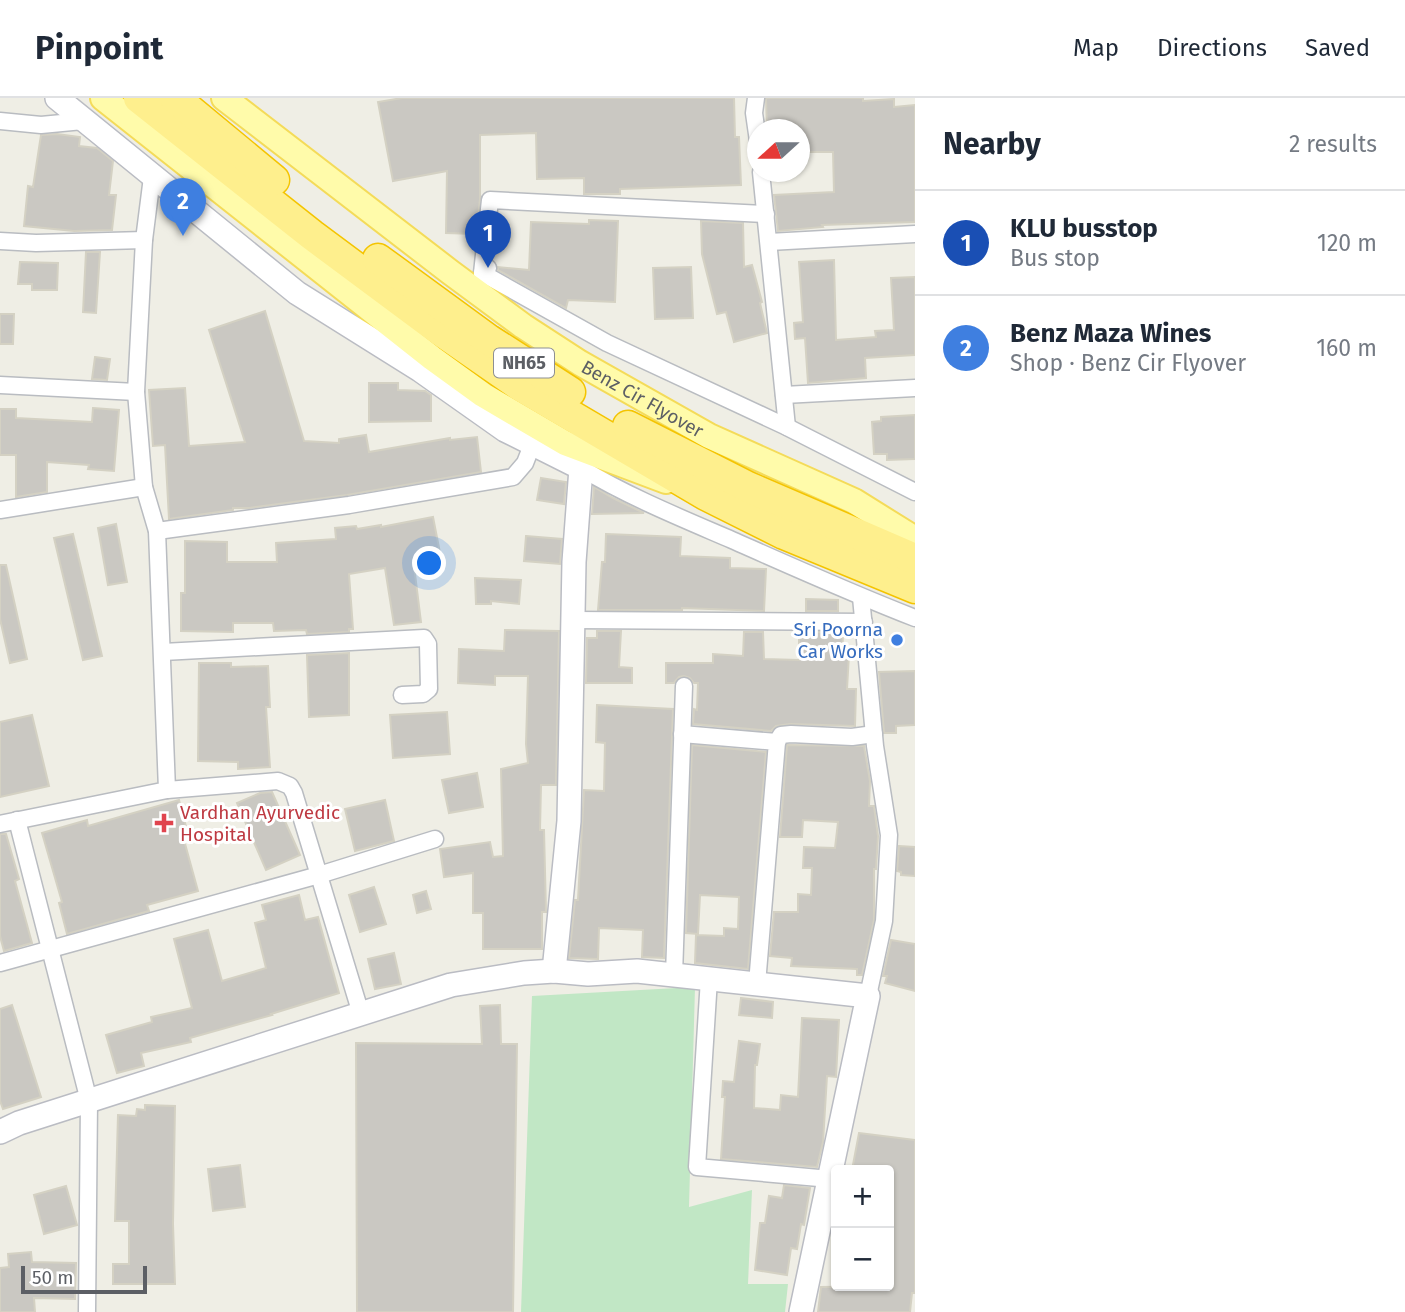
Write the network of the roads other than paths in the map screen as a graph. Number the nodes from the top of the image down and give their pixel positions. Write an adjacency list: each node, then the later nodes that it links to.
1 (57, 98): 8 (street)
2 (175, 98): 28 (highway, NH65)
3 (224, 98): 27 (main road, Benz Cir Flyover)
4 (756, 98): 6 (street)
5 (119, 101): 29 (highway, NH65)
6 (755, 119)
7 (0, 121): 8 (street)
8 (83, 121): 9 (street)
9 (152, 177): 13 (street); 21 (street)
10 (762, 182): 11 (street)
11 (766, 214): 15 (street); 20 (street)
12 (915, 234): 15 (street)
13 (144, 240): 14 (street); 18 (street)
14 (0, 241)
15 (769, 242): 19 (street)
16 (0, 384): 18 (street)
17 (915, 388): 19 (street)
18 (136, 392): 23 (street)
19 (784, 395): 20 (street)
20 (787, 427): 24 (street)
21 (532, 445): 22 (street); 26 (street)
22 (581, 468): 30 (street); 32 (street)
23 (144, 487): 25 (street); 26 (street)
24 (915, 492)
25 (0, 510)
26 (157, 531): 34 (street)
27 (915, 539)
28 (915, 559)
29 (915, 587)
30 (861, 597): 31 (street); 33 (street)
31 (915, 618)
32 (573, 620): 33 (street); 47 (street)
33 (864, 622): 38 (street)
34 (163, 652): 36 (street); 40 (street)
35 (684, 686): 37 (street)
36 (402, 695)
37 (682, 734): 39 (street); 48 (street)
38 (874, 734): 39 (street); 51 (street)
39 (777, 742): 50 (street)
40 (167, 790): 41 (street); 44 (street)
41 (17, 820): 42 (street); 45 (street)
42 (0, 824)
43 (435, 839): 44 (street)
44 (319, 875): 45 (street); 52 (street)
45 (50, 949): 46 (street); 53 (street)
46 (0, 964)
47 (554, 971): 48 (street); 52 (street)
48 (674, 975): 49 (street)
49 (709, 979): 50 (street); 55 (street)
50 (757, 984): 51 (street)
51 (868, 996): 55 (street)
52 (361, 1014): 53 (street)
53 (89, 1101): 54 (street); 56 (street)
54 (0, 1132)
55 (830, 1179): 57 (street)
56 (87, 1312)
57 (801, 1312)

